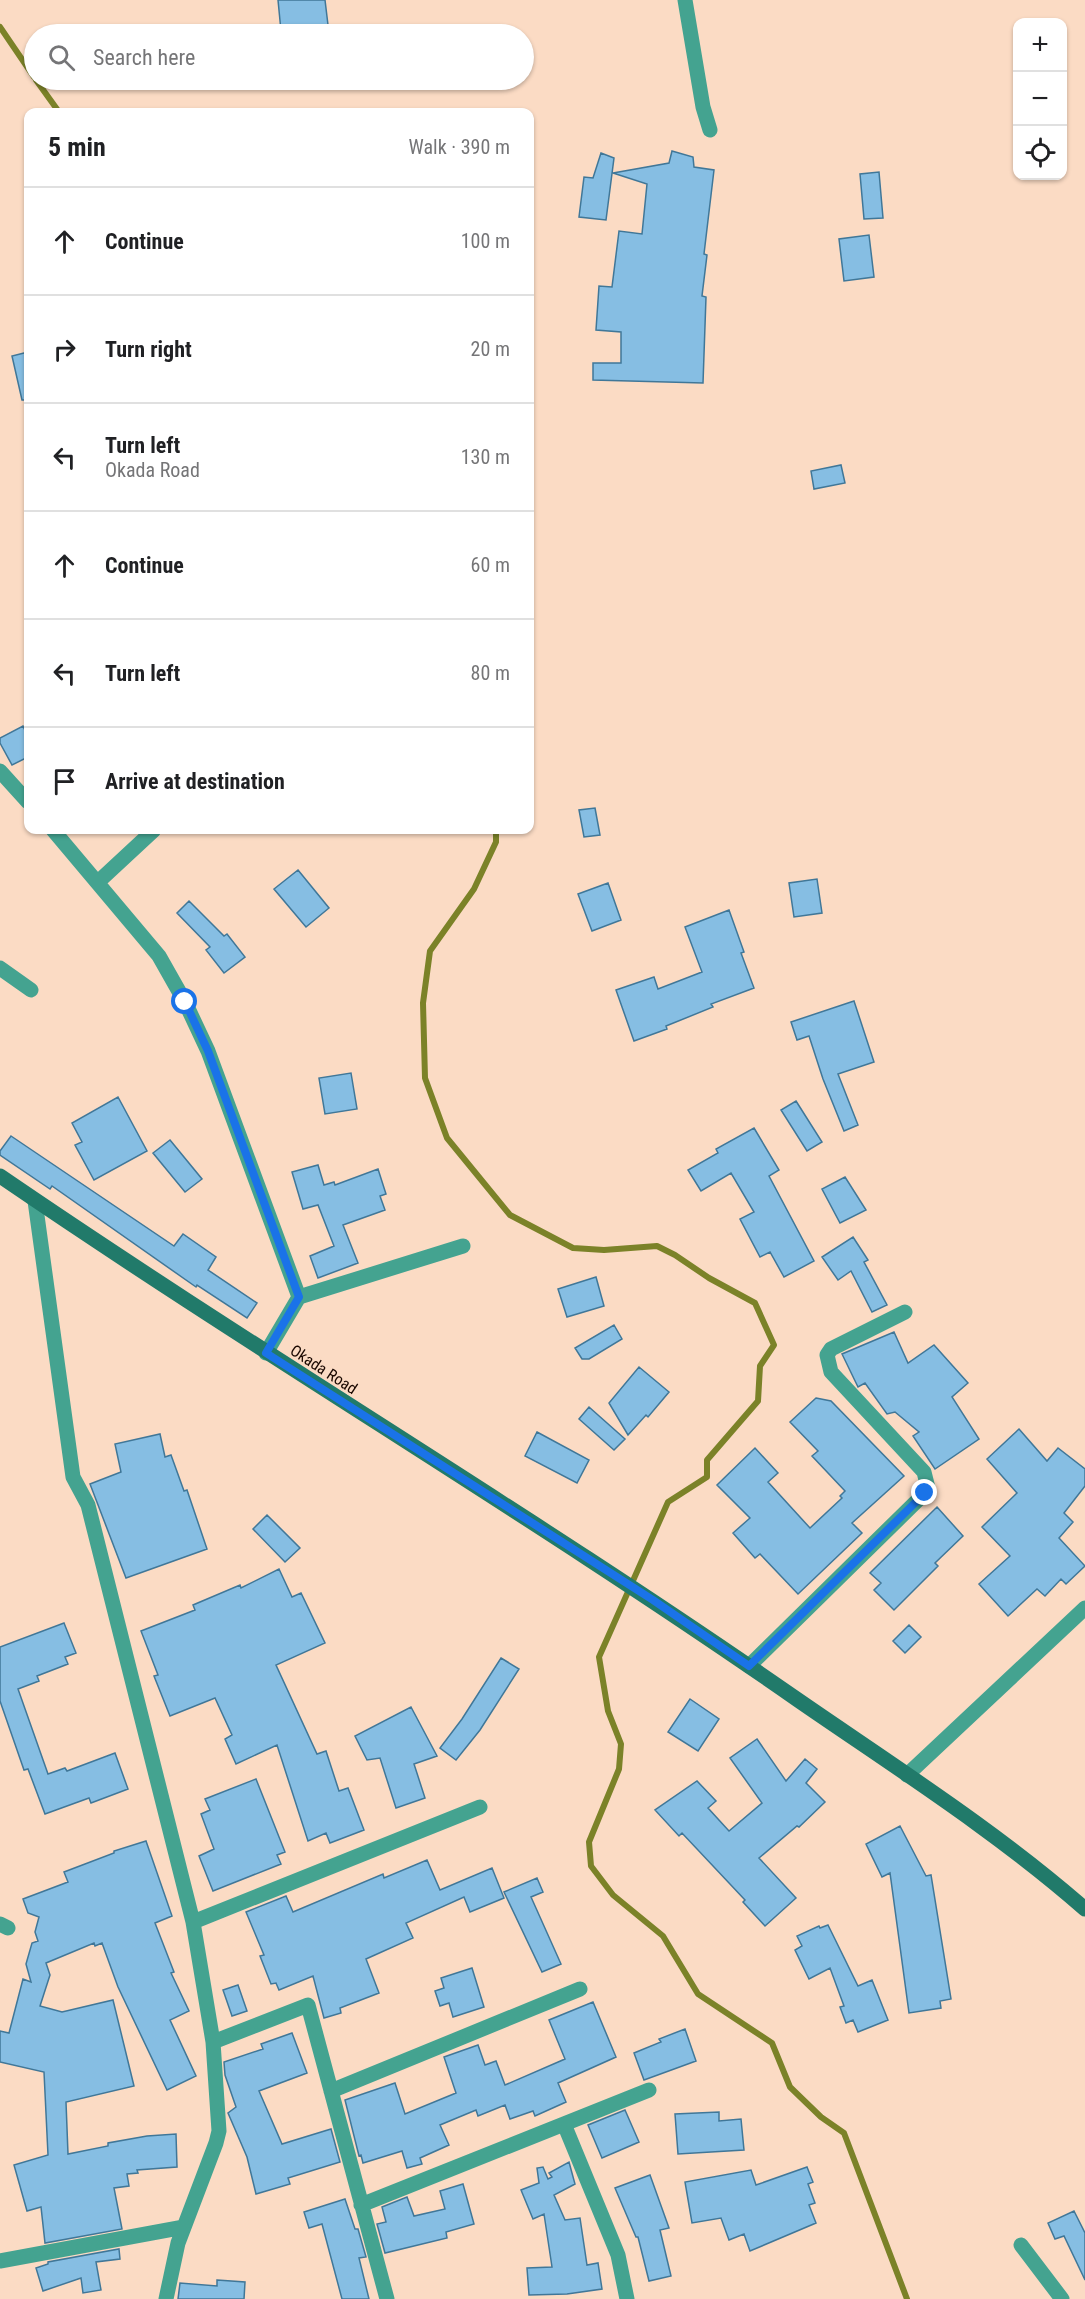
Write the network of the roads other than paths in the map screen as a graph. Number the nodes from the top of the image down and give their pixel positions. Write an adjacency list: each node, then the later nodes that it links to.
1 (685, 0): 2 (street)
2 (710, 130)
3 (0, 771): 4 (street)
4 (24, 798)
5 (56, 834): 7 (street)
6 (150, 834): 7 (street)
7 (98, 882): 13 (street)
8 (0, 968): 9 (street)
9 (31, 990)
10 (0, 1176): 11 (street, Okada Road)
11 (35, 1200): 15 (street, Okada Road); 21 (street)
12 (463, 1246): 13 (street)
13 (299, 1297): 15 (street)
14 (905, 1312): 17 (street)
15 (266, 1353): 17 (street, Okada Road)
16 (1085, 1608): 18 (street)
17 (749, 1666): 18 (street, Okada Road)
18 (907, 1775): 20 (street, Okada Road)
19 (480, 1807): 21 (street)
20 (1085, 1909)
21 (193, 1922): 23 (street)
22 (580, 1989): 25 (street)
23 (213, 2042): 25 (street); 28 (street)
24 (649, 2090): 26 (street)
25 (331, 2091): 27 (street)
26 (564, 2124): 27 (street); 33 (street)
27 (362, 2205): 32 (street)
28 (184, 2227): 30 (street); 31 (street)
29 (1021, 2245): 34 (street)
30 (0, 2261)
31 (166, 2299)
32 (387, 2299)
33 (627, 2299)
34 (1062, 2299)

